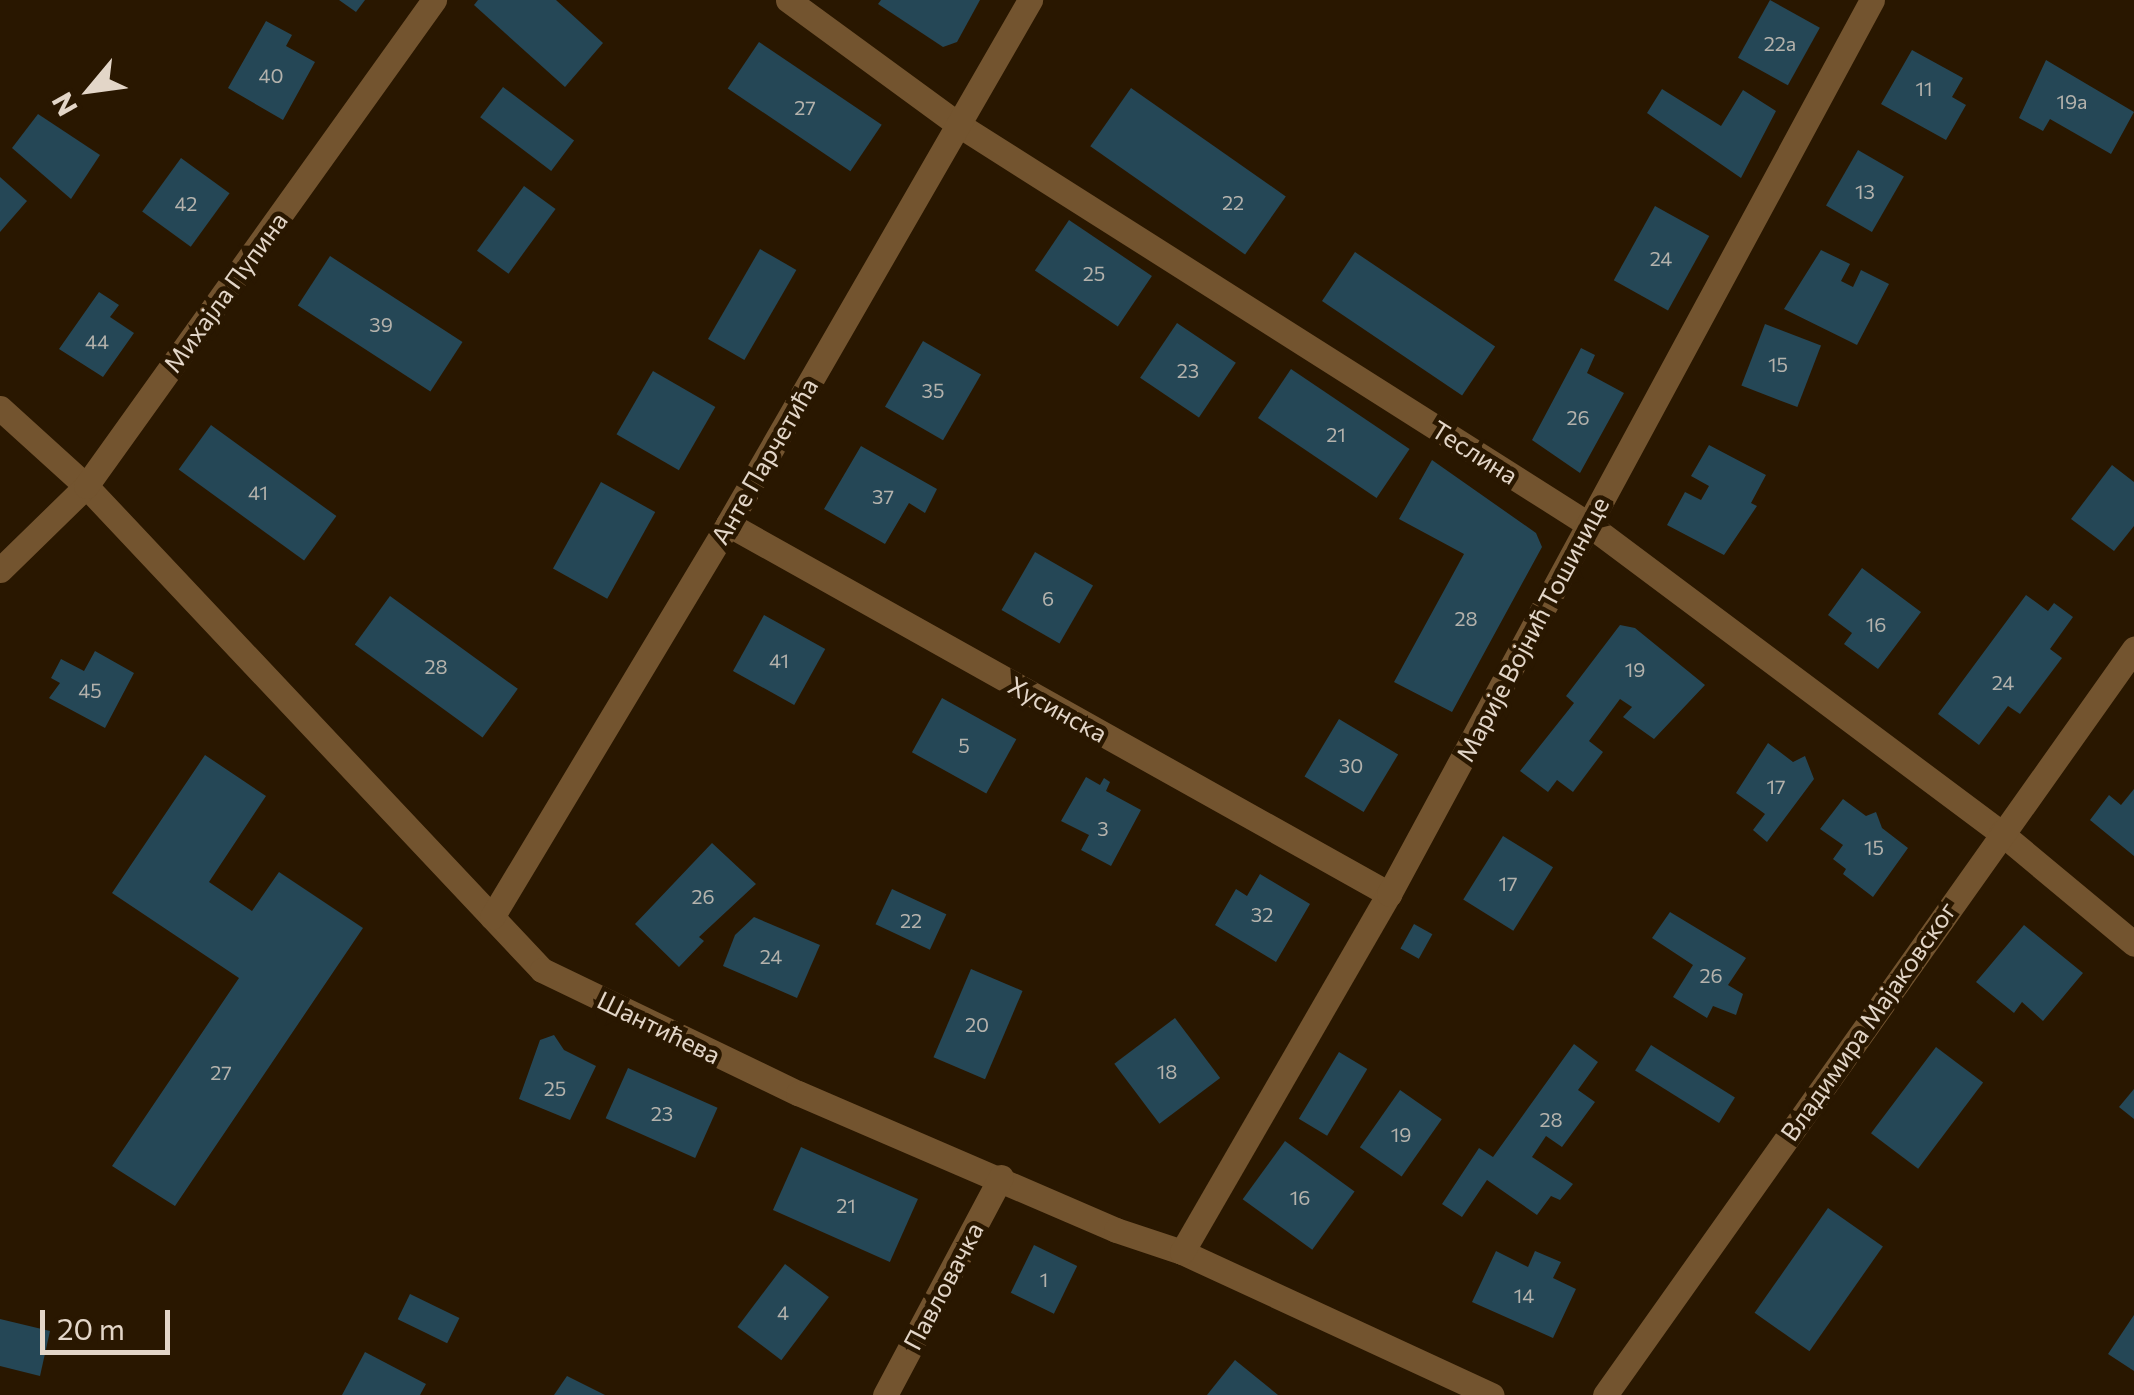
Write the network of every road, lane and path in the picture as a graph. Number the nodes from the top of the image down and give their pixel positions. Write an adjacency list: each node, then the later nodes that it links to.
1 (434, 0): 7 (street, Михајла Пупина)
2 (788, 0): 5 (street, Теслина)
3 (1030, 0): 5 (street, Анте Парчетића)
4 (1872, 0): 9 (street, Марије Војнић Тошинице)
5 (959, 126): 8 (street, Анте Парчетића); 9 (street, Теслина)
6 (0, 408): 7 (street, Шантићева)
7 (86, 486): 10 (street, Михајла Пупина); 14 (street, Шантићева)
8 (728, 524): 13 (street, Хусинска); 14 (street, Анте Парчетића)
9 (1588, 524): 12 (street, Теслина); 13 (street, Марије Војнић Тошинице)
10 (0, 570)
11 (2134, 648): 12 (street, Владимира Мајаковског)
12 (2000, 832): 15 (street, Теслина); 20 (street, Владимира Мајаковског)
13 (1389, 894): 17 (street, Марије Војнић Тошинице)
14 (492, 917): 16 (street, Шантићева)
15 (2134, 944)
16 (1001, 1177): 17 (street, Шантићева); 18 (street, Павловачка)
17 (1182, 1252): 19 (street, Шантићева)
18 (884, 1395)
19 (1492, 1395)
20 (1604, 1395)

